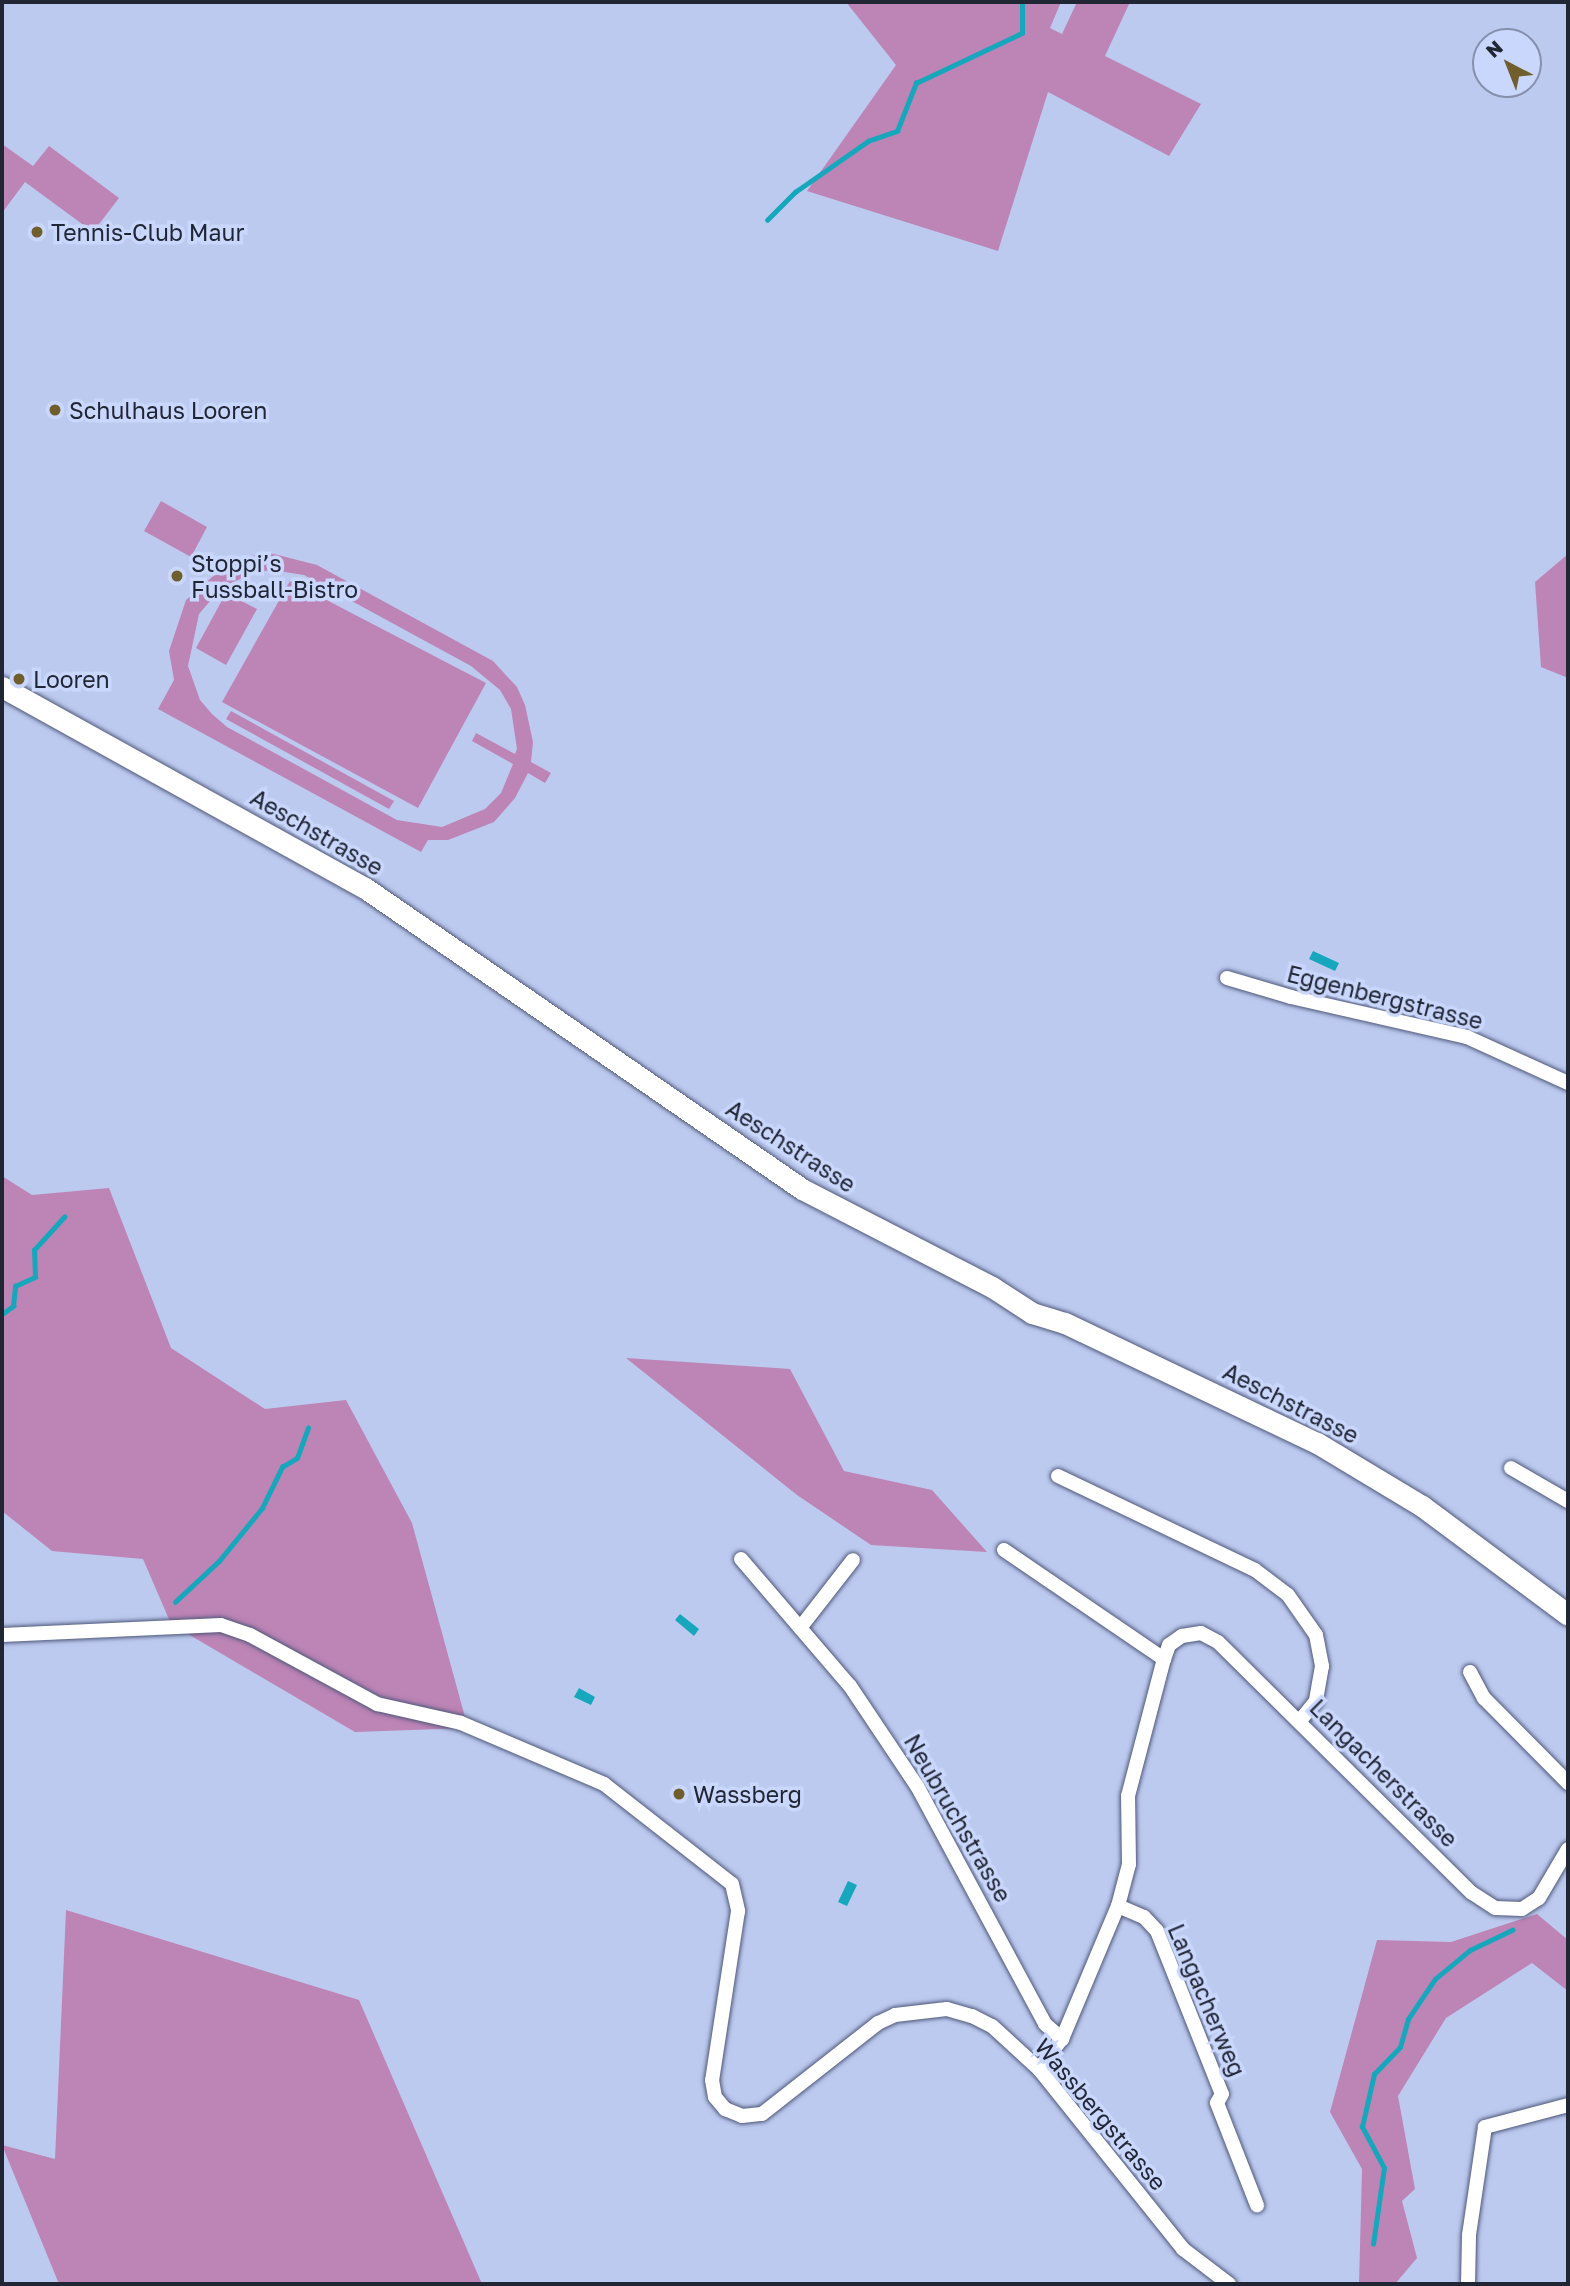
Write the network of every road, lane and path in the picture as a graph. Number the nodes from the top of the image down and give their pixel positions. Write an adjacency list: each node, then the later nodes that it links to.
1 (2, 687): 10 (main road, Aeschstrasse)
2 (1227, 978): 3 (street, Eggenbergstrasse)
3 (1568, 1083)
4 (1511, 1468): 6 (street)
5 (1058, 1476): 15 (street)
6 (1568, 1501)
7 (1004, 1550): 13 (street)
8 (741, 1559): 11 (street, Neubruchstrasse)
9 (853, 1560): 11 (street)
10 (1568, 1615)
11 (800, 1628): 19 (street, Neubruchstrasse)
12 (2, 1634): 20 (street, Wassbergstrasse)
13 (1164, 1659): 15 (street, Langacherstrasse); 18 (street, Langacherstrasse)
14 (1470, 1672): 16 (street)
15 (1300, 1721): 17 (street, Langacherstrasse)
16 (1568, 1783)
17 (1568, 1849)
18 (1118, 1906): 19 (street, Langacherstrasse); 22 (street, Langacherweg)
19 (1062, 2039): 20 (street, Langacherstrasse)
20 (1039, 2069): 23 (street, Wassbergstrasse)
21 (1568, 2105): 24 (street)
22 (1257, 2205)
23 (1229, 2284)
24 (1468, 2284)

